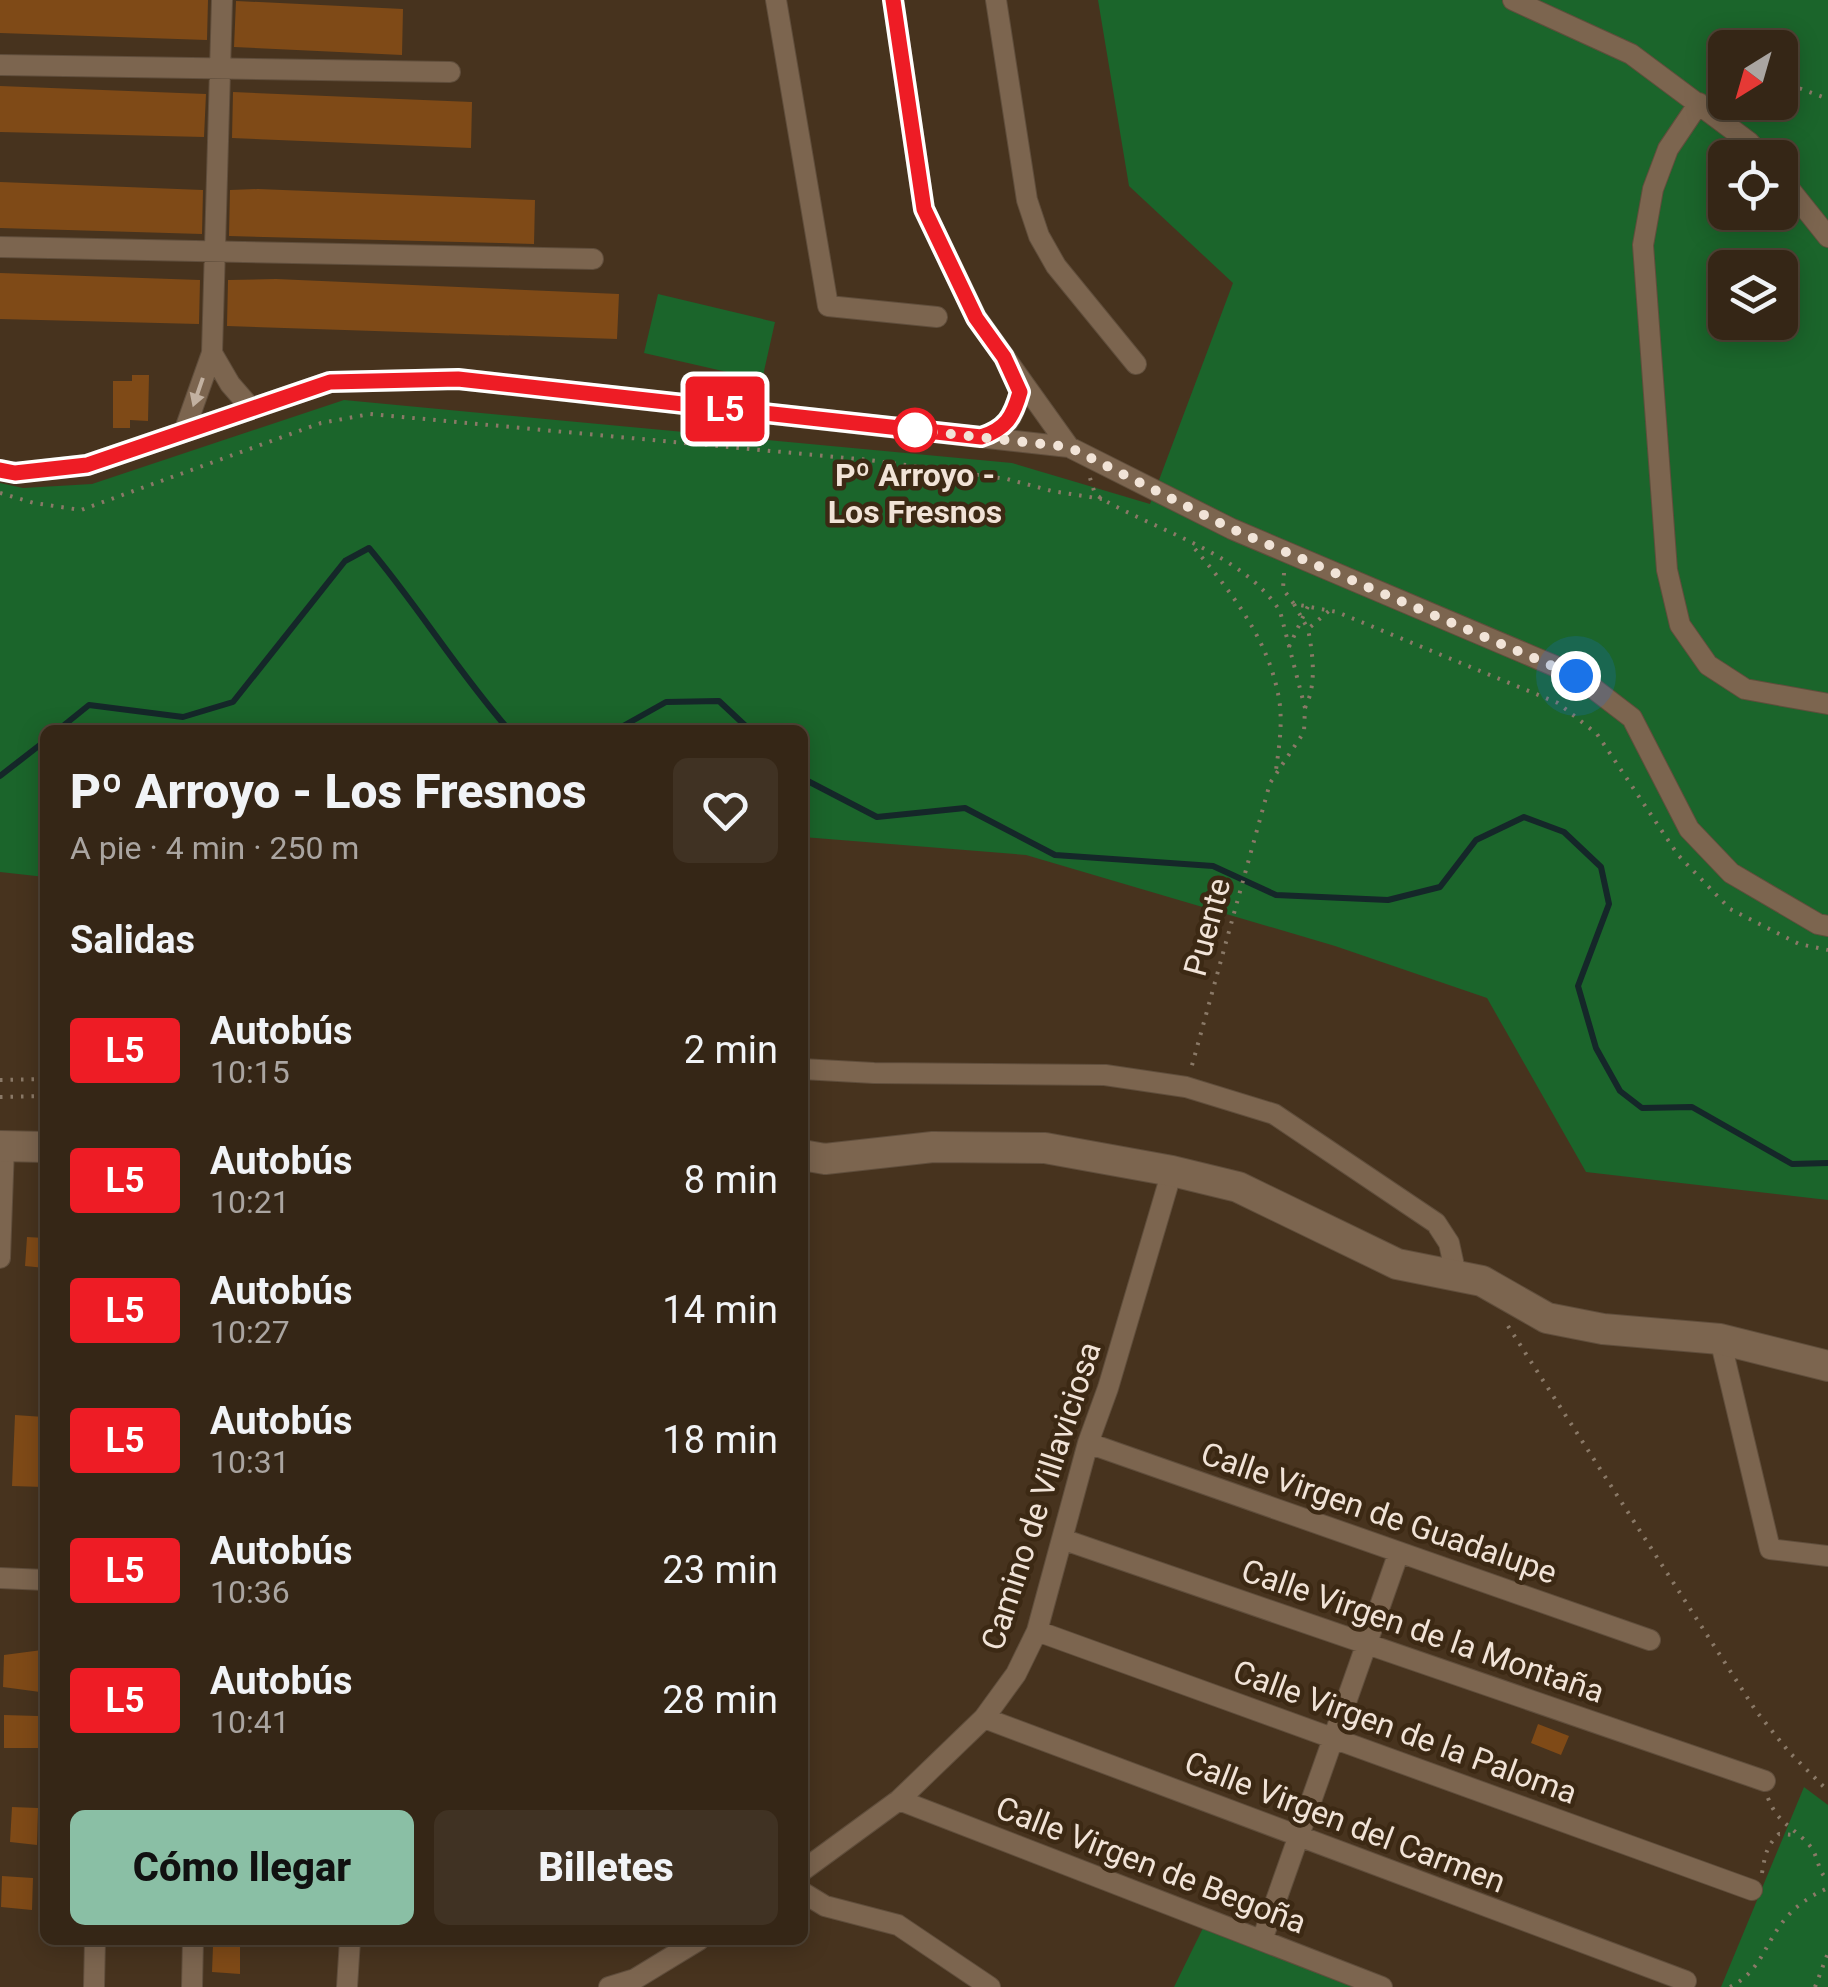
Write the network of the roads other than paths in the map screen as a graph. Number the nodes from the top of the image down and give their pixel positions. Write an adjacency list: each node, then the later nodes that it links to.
1 (222, 0): 7 (street)
2 (776, 0): 16 (street)
3 (893, 0): 18 (street)
4 (996, 0): 19 (street)
5 (1513, 0): 9 (street)
6 (0, 66): 7 (street)
7 (220, 68): 8 (street); 14 (street)
8 (450, 72)
9 (1699, 102): 10 (street); 25 (street)
10 (1746, 140)
11 (1798, 200): 12 (street)
12 (1828, 237)
13 (0, 247): 14 (street)
14 (213, 252): 15 (street); 17 (street)
15 (593, 260)
16 (937, 317)
17 (212, 353): 20 (street); 21 (street, one-way to 21)
18 (1004, 357): 22 (street); 23 (street)
19 (1136, 364)
20 (250, 408): 21 (street); 22 (street)
21 (184, 432): 24 (street)
22 (981, 437): 23 (street)
23 (1069, 447): 26 (street)
24 (0, 470)
25 (1828, 704)
26 (1828, 926)
27 (808, 1069): 33 (street)
28 (2, 1146): 29 (street); 32 (street)
29 (40, 1147)
30 (808, 1156): 31 (street)
31 (1172, 1170): 33 (street); 36 (street, Camino de Villaviciosa)
32 (0, 1258)
33 (1456, 1275): 34 (street)
34 (1720, 1339): 35 (street); 39 (street)
35 (1828, 1366)
36 (1088, 1443): 37 (street, Camino de Villaviciosa); 38 (street, Calle Virgen de Guadalupe)
37 (1062, 1538): 42 (street, Camino de Villaviciosa); 44 (street, Calle Virgen de la Montaña)
38 (1399, 1552): 43 (street, Calle Virgen de Guadalupe); 44 (street)
39 (1828, 1556)
40 (0, 1578): 41 (street)
41 (40, 1580)
42 (1037, 1631): 45 (street, Camino de Villaviciosa); 46 (street, Calle Virgen de la Paloma)
43 (1650, 1640)
44 (1368, 1644): 46 (street); 47 (street, Calle Virgen de la Montaña)
45 (984, 1718): 48 (street, Camino de Villaviciosa); 49 (street, Calle Virgen del Carmen)
46 (1332, 1738): 49 (street); 51 (street, Calle Virgen de la Paloma)
47 (1765, 1781)
48 (899, 1800): 50 (street, Camino de Villaviciosa); 53 (street, Calle Virgen de Begoña)
49 (1300, 1838): 53 (street); 58 (street, Calle Virgen del Carmen)
50 (808, 1867)
51 (1752, 1890)
52 (808, 1896): 64 (street)
53 (1262, 1940): 65 (street, Calle Virgen de Begoña)
54 (96, 1945): 60 (street)
55 (193, 1945): 61 (street)
56 (350, 1945): 62 (street)
57 (692, 1945): 59 (street)
58 (1686, 1981)
59 (640, 1983): 63 (street)
60 (94, 1987)
61 (192, 1987)
62 (348, 1987)
63 (609, 1987)
64 (990, 1987)
65 (1382, 1987)

